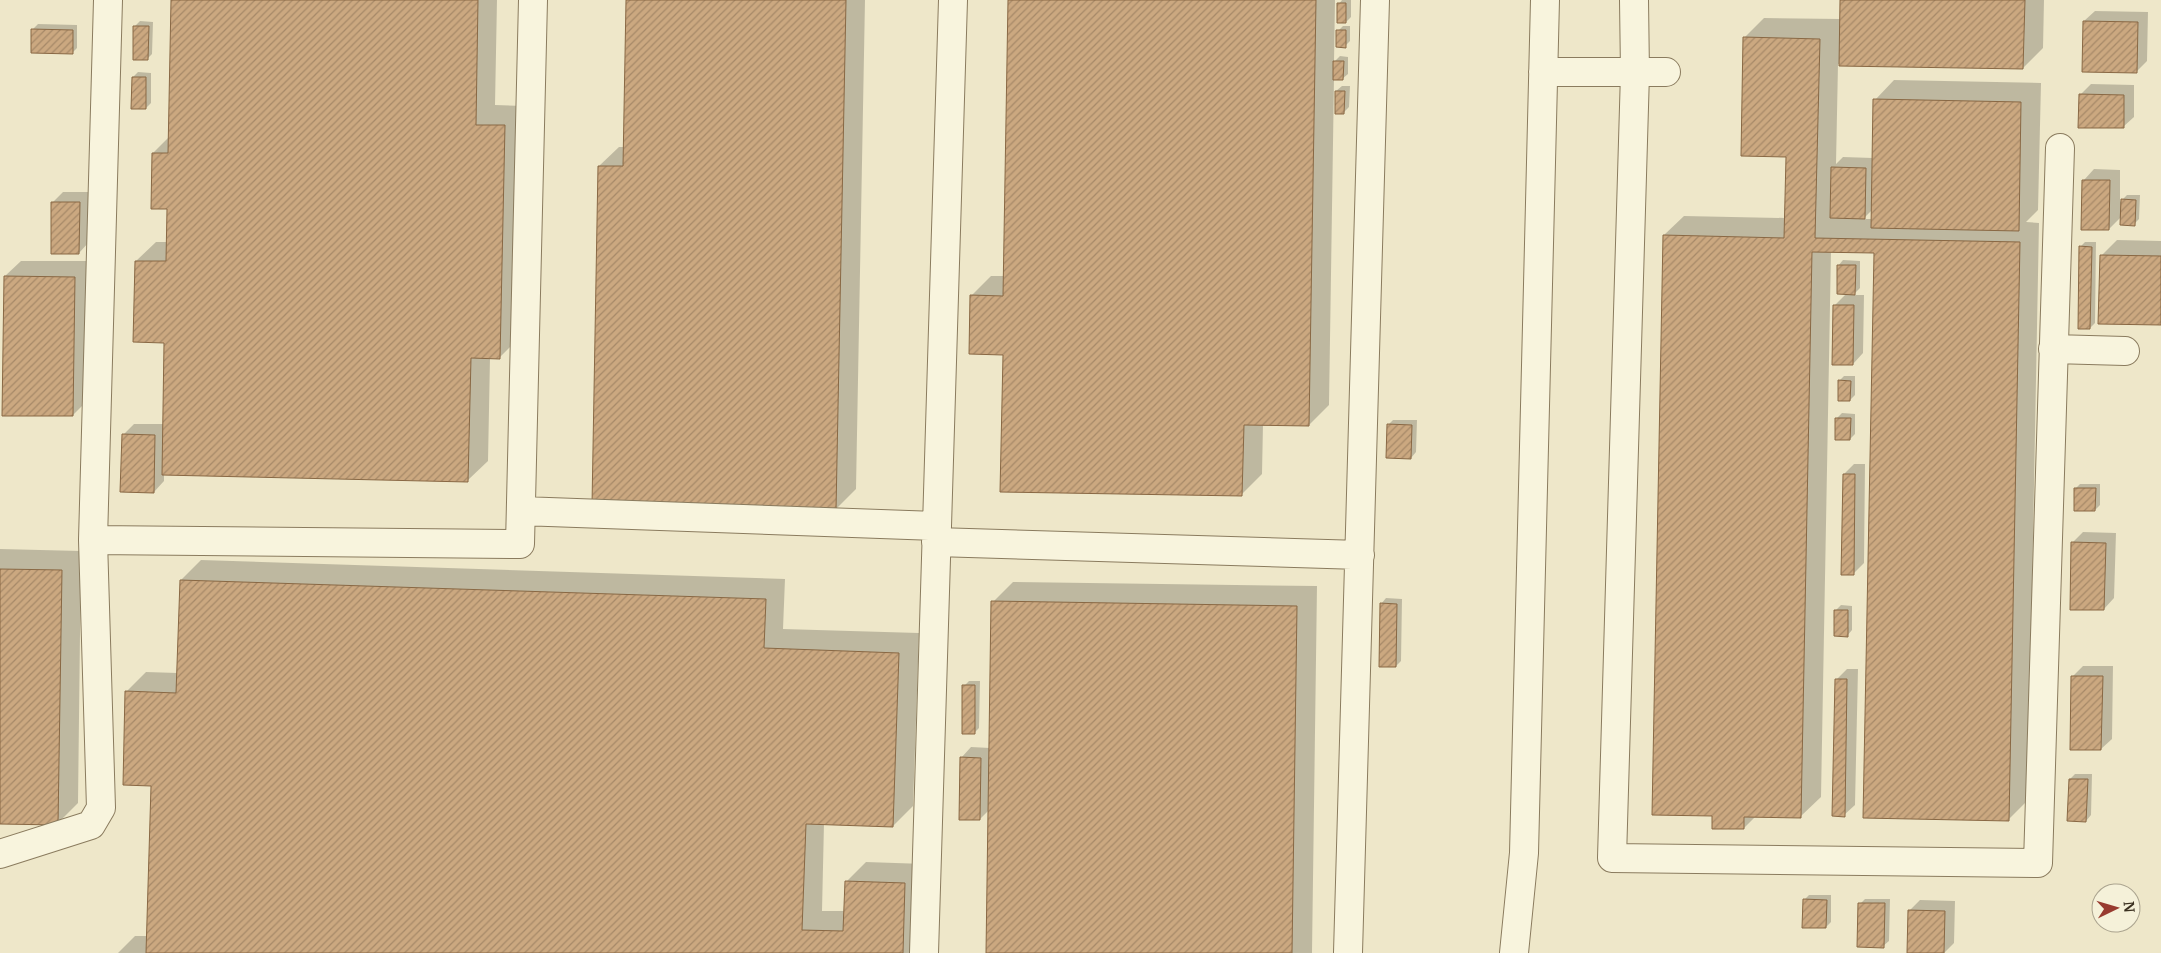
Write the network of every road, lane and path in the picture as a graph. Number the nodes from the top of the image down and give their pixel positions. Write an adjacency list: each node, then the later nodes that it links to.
1 (108, 0): 15 (street)
2 (533, 0): 13 (street)
3 (953, 0): 14 (street)
4 (1375, 0): 16 (street)
5 (1545, 0): 7 (street)
6 (1634, 0): 9 (street)
7 (1543, 72): 9 (street); 20 (street)
8 (1666, 72): 9 (street)
9 (1635, 73): 11 (street)
10 (2060, 148): 11 (street)
11 (2053, 350): 12 (street)
12 (2124, 351)
13 (521, 511): 14 (street); 15 (street)
14 (936, 534): 16 (street); 18 (street)
15 (93, 540): 17 (street)
16 (1360, 555): 19 (street)
17 (0, 854)
18 (924, 953)
19 (1348, 953)
20 (1514, 953)

